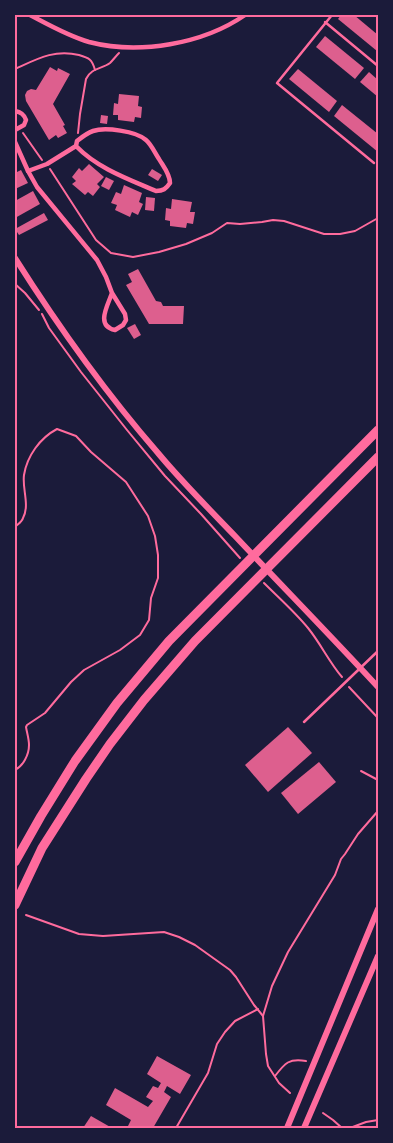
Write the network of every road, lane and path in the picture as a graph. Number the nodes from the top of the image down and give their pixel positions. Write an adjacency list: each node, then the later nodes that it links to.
1 (30, 15): 5 (street)
2 (245, 15): 5 (street)
3 (332, 15): 4 (lane)
4 (325, 22): 6 (lane); 14 (lane)
5 (121, 46): 8 (path)
6 (378, 66)
7 (15, 69): 8 (path)
8 (94, 70): 12 (path)
9 (15, 111): 10 (street)
10 (17, 129): 13 (path)
11 (15, 142): 15 (street)
12 (76, 144): 12 (street); 13 (street)
13 (46, 164): 15 (street); 16 (path)
14 (374, 164)
15 (28, 171): 19 (street)
16 (378, 218)
17 (15, 258): 25 (main road)
18 (15, 284): 20 (path)
19 (112, 293): 19 (street)
20 (28, 296)
21 (378, 430): 32 (highway)
22 (378, 457): 33 (highway)
23 (15, 527): 28 (path)
24 (378, 651): 25 (lane)
25 (360, 668): 26 (main road); 27 (lane)
26 (378, 687)
27 (304, 722)
28 (15, 770)
29 (361, 771): 30 (path)
30 (378, 780)
31 (378, 812): 38 (path)
32 (15, 862)
33 (15, 905)
34 (378, 909): 45 (main road)
35 (26, 915): 37 (path)
36 (378, 956): 46 (main road)
37 (258, 1009): 38 (path); 44 (path)
38 (263, 1016): 40 (path)
39 (304, 1060): 40 (path)
40 (275, 1076): 41 (path)
41 (290, 1093)
42 (323, 1113): 47 (path)
43 (378, 1120): 48 (path)
44 (176, 1128)
45 (286, 1128)
46 (304, 1128)
47 (342, 1128)
48 (350, 1128)

